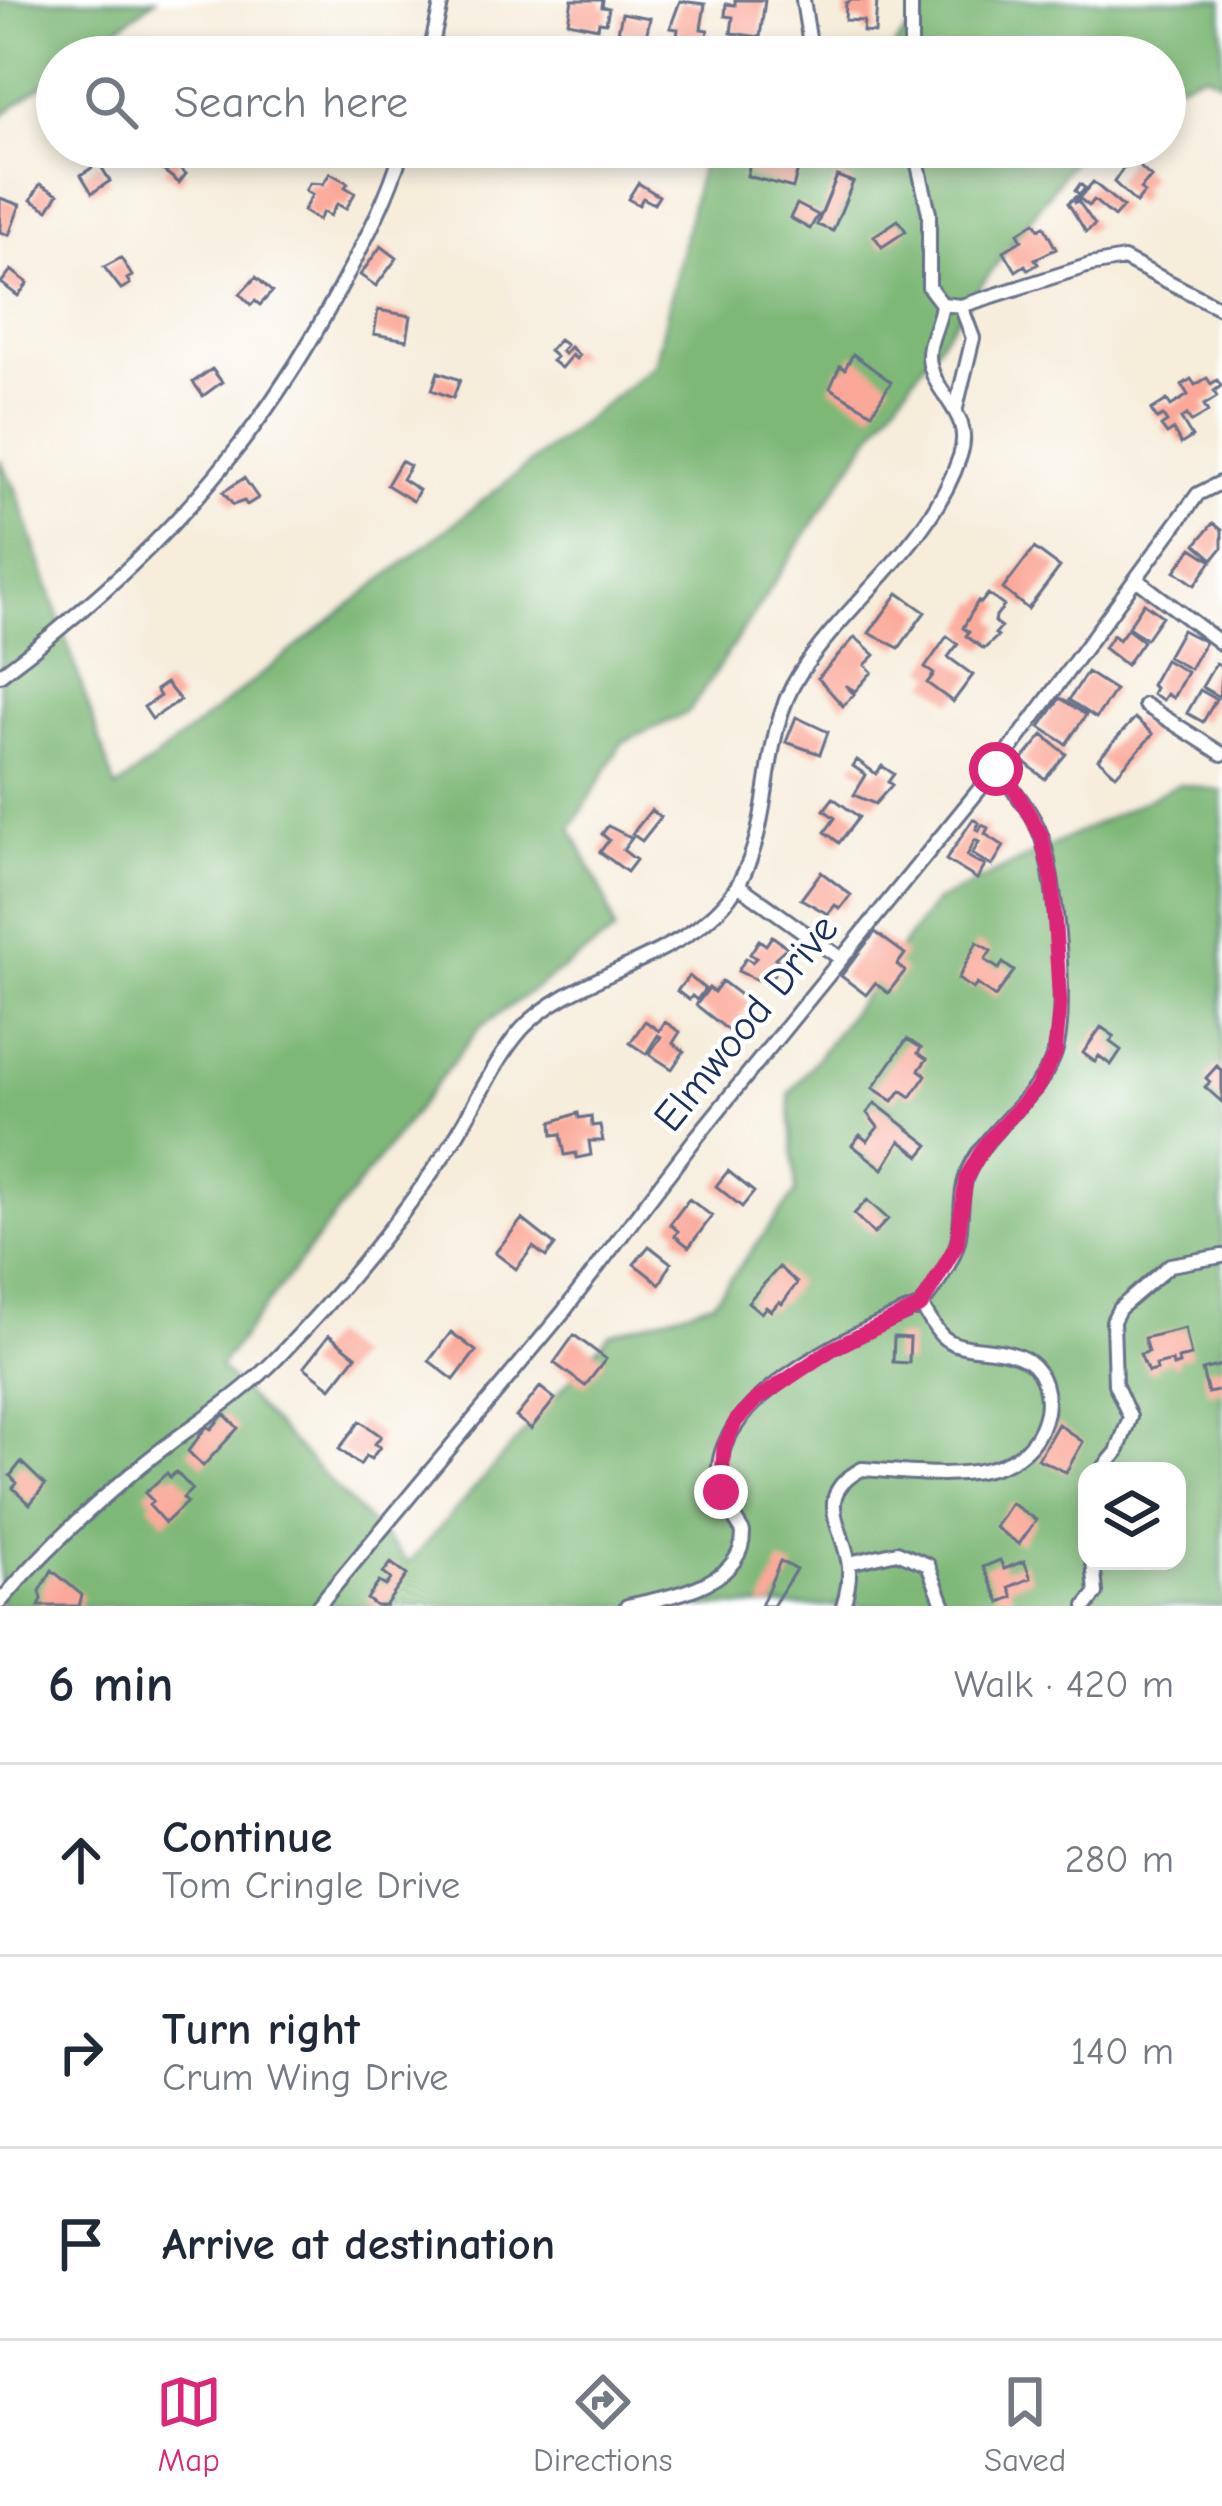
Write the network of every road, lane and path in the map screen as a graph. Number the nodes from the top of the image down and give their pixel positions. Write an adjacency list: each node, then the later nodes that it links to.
1 (442, 0): 4 (street)
2 (803, 0): 5 (street)
3 (911, 0): 6 (street)
4 (434, 36)
5 (809, 36)
6 (911, 36)
7 (397, 168): 16 (street)
8 (919, 168): 9 (street)
9 (942, 304): 10 (street); 12 (street)
10 (962, 306): 11 (street); 12 (street)
11 (1222, 309)
12 (956, 408): 20 (street)
13 (1222, 482): 14 (street, Elmwood Drive)
14 (1136, 579): 15 (street); 19 (street, Elmwood Drive)
15 (1222, 644)
16 (0, 675)
17 (1145, 704): 18 (street)
18 (1222, 754)
19 (996, 769): 21 (street, Elmwood Drive); 23 (street)
20 (738, 885): 21 (street); 27 (street)
21 (840, 958): 28 (street, Elmwood Drive)
22 (1222, 1256): 24 (street)
23 (921, 1306): 25 (street); 29 (street)
24 (1109, 1462)
25 (849, 1564): 30 (street); 31 (street)
26 (1094, 1570): 32 (street)
27 (0, 1602)
28 (318, 1606)
29 (627, 1606)
30 (843, 1606)
31 (944, 1606)
32 (1086, 1606)

